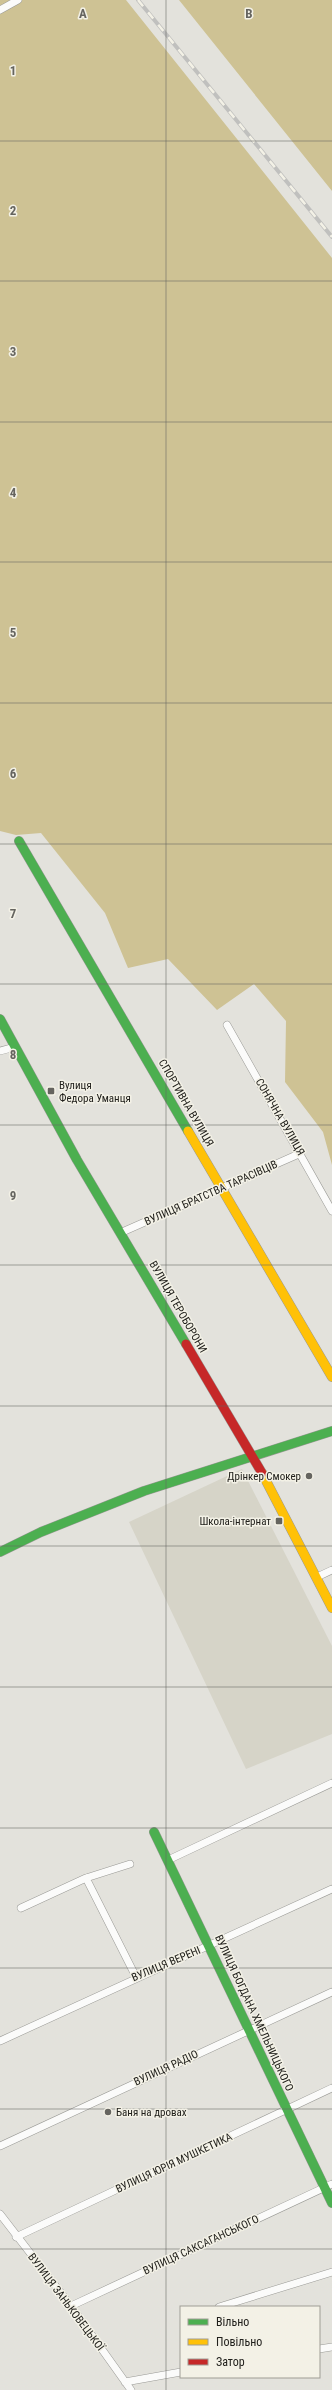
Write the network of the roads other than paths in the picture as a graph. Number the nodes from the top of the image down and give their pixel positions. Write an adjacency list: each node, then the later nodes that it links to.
1 (18, 0): 2 (street)
2 (0, 10)
3 (19, 841): 9 (street, СПОРТИВНА ВУЛИЦЯ)
4 (0, 1019): 6 (street, ВУЛИЦЯ ТЕРОБОРОНИ)
5 (227, 1025): 8 (street, СОНЯЧНА ВУЛИЦЯ)
6 (15, 1047): 7 (street); 11 (street, ВУЛИЦЯ ТЕРОБОРОНИ)
7 (0, 1051)
8 (301, 1153): 9 (street, ВУЛИЦЯ БРАТСТВА ТАРАСІВЦІВ); 10 (street, СОНЯЧНА ВУЛИЦЯ)
9 (221, 1188): 11 (street, ВУЛИЦЯ БРАТСТВА ТАРАСІВЦІВ); 12 (street, СПОРТИВНА ВУЛИЦЯ)
10 (332, 1211)
11 (120, 1233): 14 (street, ВУЛИЦЯ ТЕРОБОРОНИ)
12 (332, 1377)
13 (332, 1431): 14 (street)
14 (251, 1454): 15 (street); 17 (street, ВУЛИЦЯ ТЕРОБОРОНИ)
15 (0, 1552)
16 (332, 1570): 17 (street)
17 (317, 1577): 18 (street, ВУЛИЦЯ ТЕРОБОРОНИ)
18 (332, 1608)
19 (332, 1783): 21 (street)
20 (154, 1832): 21 (street, ВУЛИЦЯ БОГДАНА ХМЕЛЬНИЦЬКОГО)
21 (168, 1860): 26 (street, ВУЛИЦЯ БОГДАНА ХМЕЛЬНИЦЬКОГО)
22 (130, 1864): 23 (street)
23 (86, 1878): 25 (street); 27 (street)
24 (332, 1889): 26 (street, ВУЛИЦЯ ВЕРЕНІ)
25 (21, 1908)
26 (210, 1946): 27 (street, ВУЛИЦЯ ВЕРЕНІ); 29 (street, ВУЛИЦЯ БОГДАНА ХМЕЛЬНИЦЬКОГО)
27 (136, 1977): 30 (street, ВУЛИЦЯ ВЕРЕНІ)
28 (332, 1992): 29 (street, ВУЛИЦЯ РАДІО)
29 (249, 2029): 32 (street, ВУЛИЦЯ БОГДАНА ХМЕЛЬНИЦЬКОГО); 33 (street, ВУЛИЦЯ РАДІО)
30 (0, 2041)
31 (332, 2088): 32 (street, ВУЛИЦЯ ЮРІЯ МУШКЕТИКА)
32 (286, 2110): 34 (street, ВУЛИЦЯ БОГДАНА ХМЕЛЬНИЦЬКОГО); 37 (street, ВУЛИЦЯ ЮРІЯ МУШКЕТИКА)
33 (0, 2146)
34 (328, 2186): 35 (street, ВУЛИЦЯ БОГДАНА ХМЕЛЬНИЦЬКОГО); 39 (street, ВУЛИЦЯ САКСАГАНСЬКОГО)
35 (332, 2203)
36 (0, 2214): 37 (street, ВУЛИЦЯ ЗАНЬКОВЕЦЬКОЇ)
37 (16, 2237): 39 (street, ВУЛИЦЯ ЗАНЬКОВЕЦЬКОЇ)
38 (332, 2272): 40 (street)
39 (71, 2306): 44 (street, ВУЛИЦЯ ЗАНЬКОВЕЦЬКОЇ)
40 (222, 2306)
41 (332, 2347): 42 (street)
42 (320, 2349)
43 (180, 2372): 44 (street)
44 (125, 2382): 45 (street, ВУЛИЦЯ ЗАНЬКОВЕЦЬКОЇ)
45 (131, 2390)

